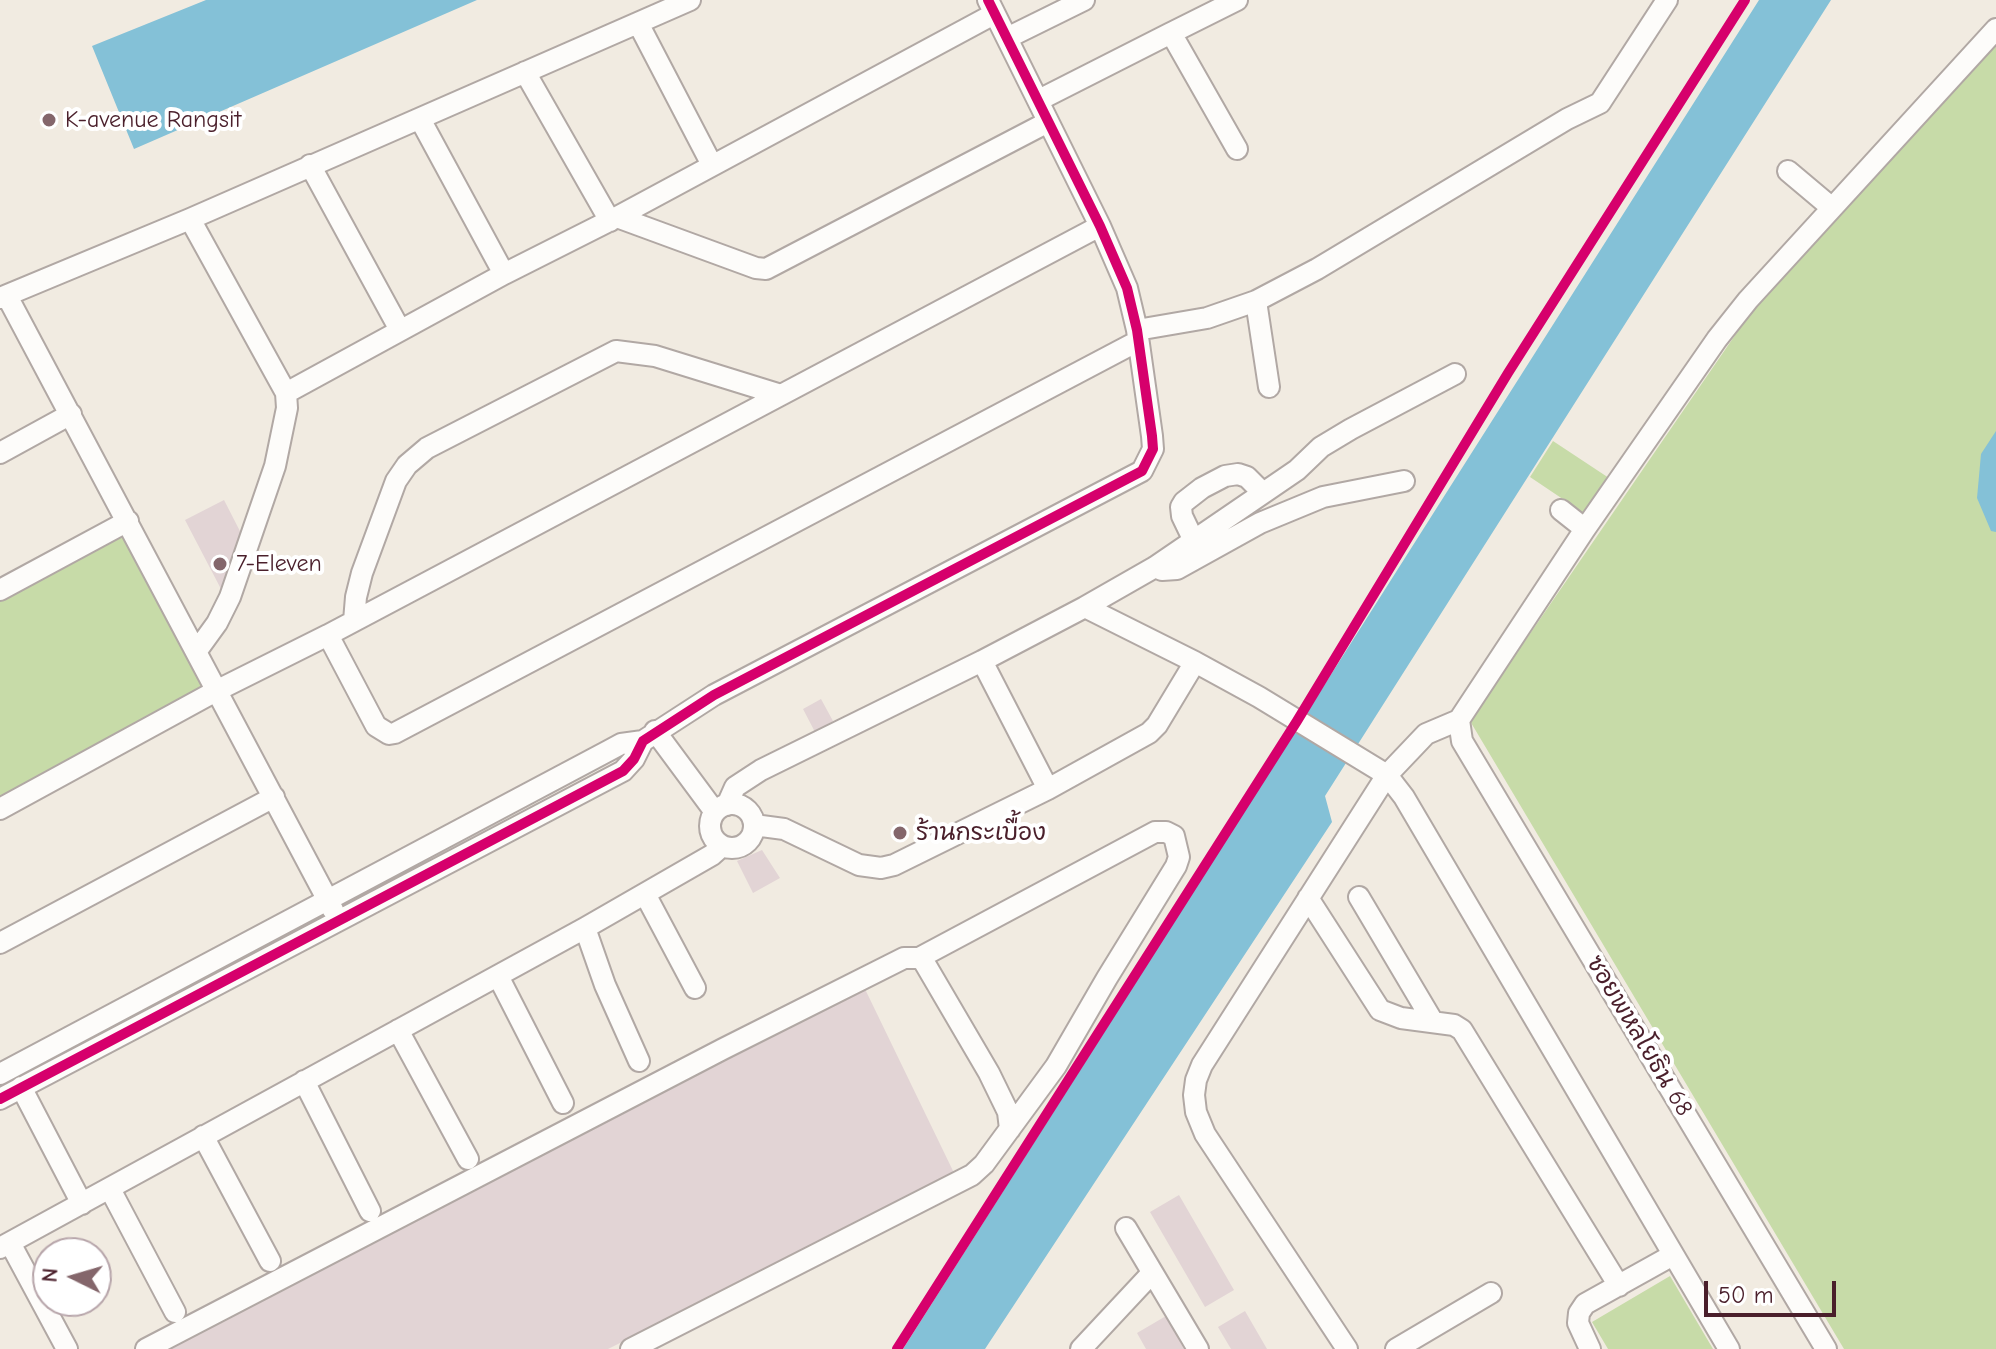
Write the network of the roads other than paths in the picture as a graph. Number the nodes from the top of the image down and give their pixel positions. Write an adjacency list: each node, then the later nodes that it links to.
1 (690, 0): 6 (street)
2 (1084, 0): 9 (street)
3 (1237, 0): 8 (street)
4 (1667, 0): 24 (street)
5 (991, 7): 9 (street); 16 (street)
6 (638, 23): 10 (street); 16 (street)
7 (1996, 29): 18 (street)
8 (1171, 33): 11 (street); 14 (street)
9 (1007, 38): 11 (street)
10 (525, 72): 12 (street); 20 (street)
11 (1039, 100): 13 (street)
12 (420, 119): 15 (street); 22 (street)
13 (1048, 122): 20 (street); 21 (street)
14 (1237, 149)
15 (310, 165): 19 (street); 25 (street)
16 (712, 165): 20 (street)
17 (1788, 171): 18 (street)
18 (1832, 208): 37 (street)
19 (190, 219): 23 (street); 29 (street)
20 (613, 219): 22 (street)
21 (1100, 226): 26 (street); 30 (street)
22 (504, 274): 25 (street)
23 (3, 297): 31 (street)
24 (1256, 301): 26 (street); 28 (street)
25 (400, 330): 29 (street)
26 (1138, 335): 43 (street); 49 (street)
27 (1455, 374): 34 (street)
28 (1269, 387)
29 (286, 393): 44 (street)
30 (781, 395): 42 (street); 42 (street)
31 (71, 414): 32 (street); 36 (street)
32 (0, 453)
33 (1404, 481): 39 (street)
34 (1263, 493): 38 (street); 38 (street)
35 (1561, 510): 37 (street)
36 (128, 521): 40 (street); 44 (street)
37 (1585, 529): 48 (street)
38 (1194, 541): 39 (street)
39 (1155, 567): 41 (street)
40 (0, 590)
41 (1085, 607): 45 (street); 46 (street)
42 (354, 621): 43 (street)
43 (328, 635): 47 (street)
44 (196, 652): 47 (street)
45 (982, 661): 51 (street); 54 (street)
46 (1195, 662): 50 (street); 51 (street)
47 (216, 691): 52 (street); 53 (street)
48 (1459, 720): 50 (street); 98 (street, ซอยพหลโยธิน 68)
49 (649, 736): 54 (street); 60 (street); 61 (street)
50 (1380, 771): 59 (street); 83 (street)
51 (1048, 789): 55 (street)
52 (274, 797): 60 (street); 63 (street)
53 (0, 809)
54 (721, 809): 55 (street); 56 (street)
55 (754, 825): 56 (street)
56 (722, 846): 57 (street)
57 (645, 894): 62 (street); 66 (street)
58 (1359, 897): 67 (street)
59 (1308, 898): 67 (street); 94 (street)
60 (328, 901): 61 (street); 70 (street)
61 (338, 921): 72 (street)
62 (585, 928): 65 (street); 69 (street)
63 (0, 943)
64 (919, 958): 75 (street); 75 (street); 90 (street)
65 (498, 976): 68 (street); 74 (street)
66 (695, 988)
67 (1432, 1020): 86 (street)
68 (398, 1030): 71 (street); 77 (street)
69 (639, 1061)
70 (0, 1074)
71 (304, 1081): 76 (street); 80 (street)
72 (21, 1087): 73 (street); 79 (street)
73 (0, 1099)
74 (563, 1103)
75 (1010, 1129): 91 (street)
76 (203, 1136): 78 (street); 84 (street)
77 (468, 1159)
78 (110, 1189): 79 (street); 88 (street)
79 (82, 1204): 82 (street)
80 (370, 1211)
81 (1126, 1228): 85 (street)
82 (5, 1245): 89 (street)
83 (1673, 1255): 86 (street); 97 (street)
84 (270, 1261)
85 (1152, 1273): 92 (street); 93 (street)
86 (1619, 1286): 96 (street)
87 (1491, 1293): 95 (street)
88 (175, 1312)
89 (67, 1349)
90 (146, 1349)
91 (631, 1349)
92 (1081, 1349)
93 (1198, 1349)
94 (1347, 1349)
95 (1396, 1349)
96 (1590, 1349)
97 (1729, 1349)
98 (1826, 1349)

